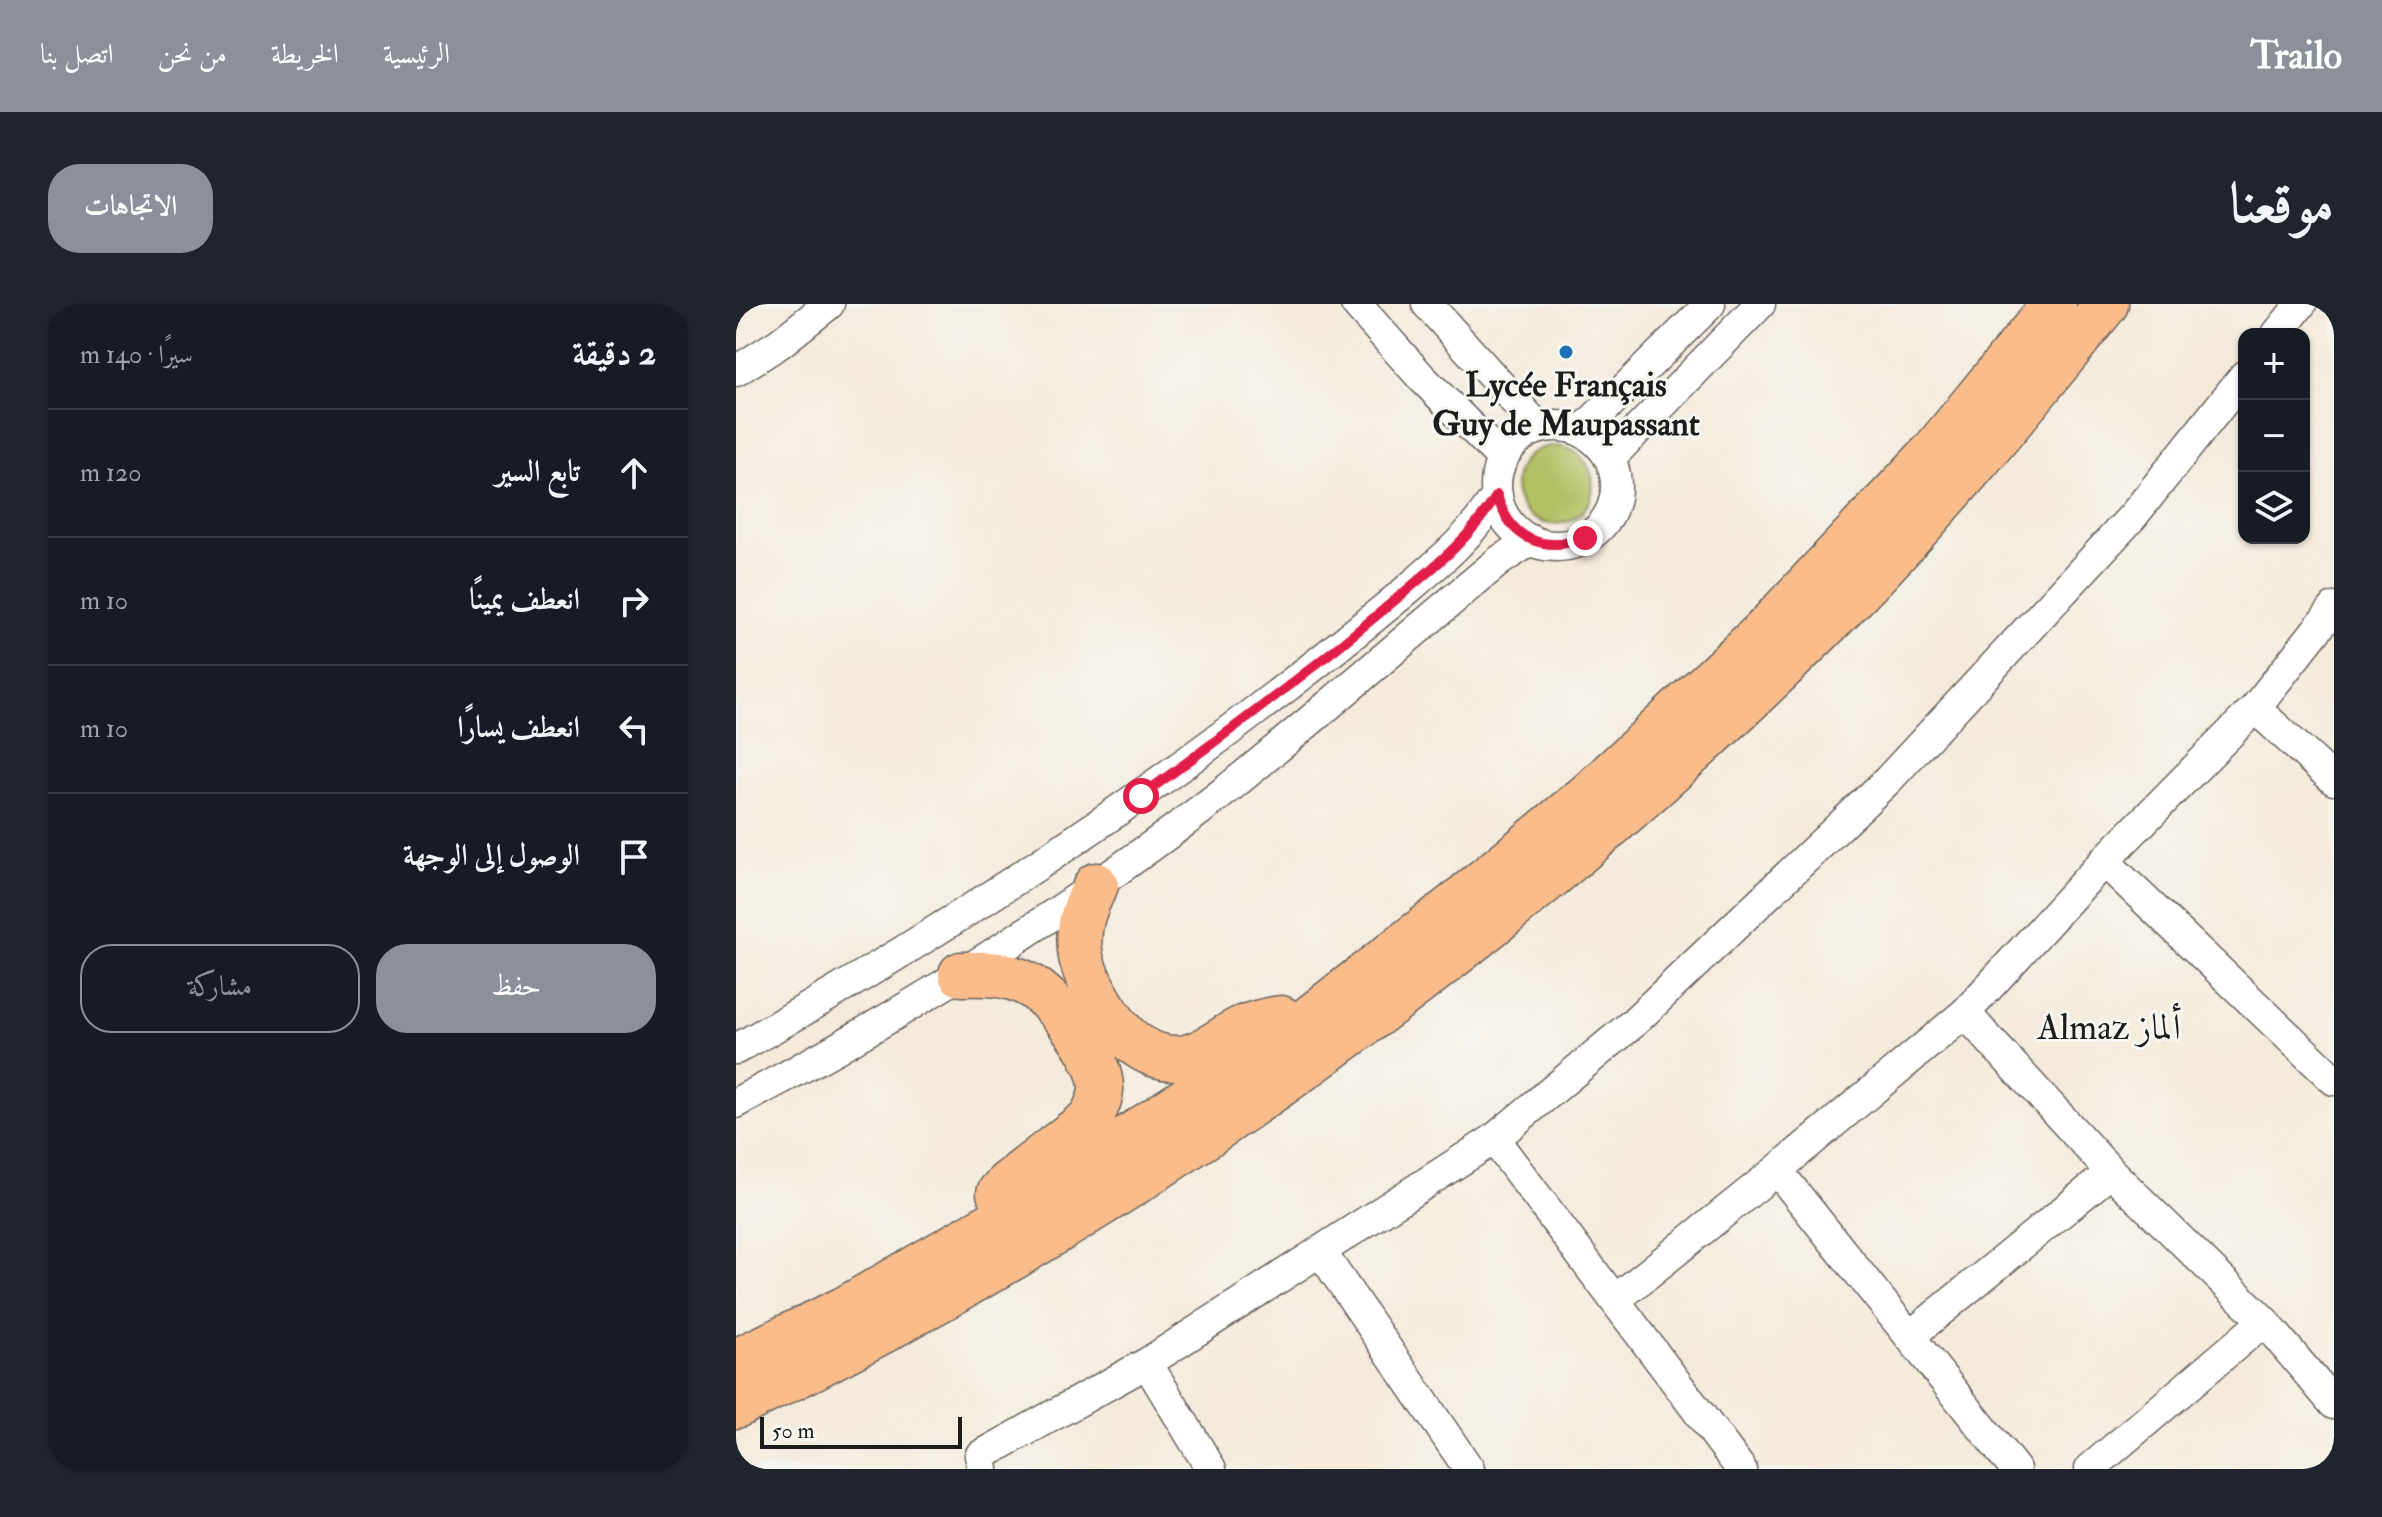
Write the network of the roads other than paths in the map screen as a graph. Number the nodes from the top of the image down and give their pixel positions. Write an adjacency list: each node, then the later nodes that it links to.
1 (829, 304): 10 (street)
2 (1356, 304): 15 (street)
3 (1427, 304): 12 (street)
4 (1710, 304): 13 (street)
5 (1760, 304): 14 (street)
6 (2054, 304): 25 (highway)
7 (2106, 304): 40 (highway)
8 (2301, 304): 9 (street)
9 (2282, 328)
10 (736, 371)
11 (2238, 384): 29 (street)
12 (1539, 428): 13 (street); 15 (street)
13 (1582, 431): 14 (street)
14 (1610, 458): 17 (street)
15 (1503, 459): 16 (street)
16 (1497, 495): 17 (street); 26 (street)
17 (1531, 540): 22 (street)
18 (2334, 608): 19 (street)
19 (2255, 708): 20 (street); 21 (street)
20 (2334, 780)
21 (2104, 861): 24 (street); 27 (street)
22 (1096, 885): 23 (street); 25 (highway)
23 (961, 974): 28 (street); 32 (highway)
24 (1965, 1013): 30 (street); 31 (street)
25 (1308, 1019): 32 (highway)
26 (736, 1049)
27 (2334, 1080)
28 (736, 1103)
29 (1494, 1139): 33 (street); 34 (street)
30 (1777, 1170): 34 (street); 36 (street)
31 (2111, 1172): 35 (street); 36 (street)
32 (977, 1232): 37 (highway)
33 (1321, 1252): 38 (street); 43 (street)
34 (1615, 1300): 44 (street)
35 (2264, 1321): 39 (street); 46 (street)
36 (1910, 1336): 45 (street)
37 (736, 1361)
38 (1147, 1363): 41 (street); 42 (street)
39 (2334, 1404)
40 (736, 1406)
41 (983, 1469)
42 (1211, 1469)
43 (1469, 1469)
44 (1741, 1469)
45 (2015, 1469)
46 (2090, 1469)

